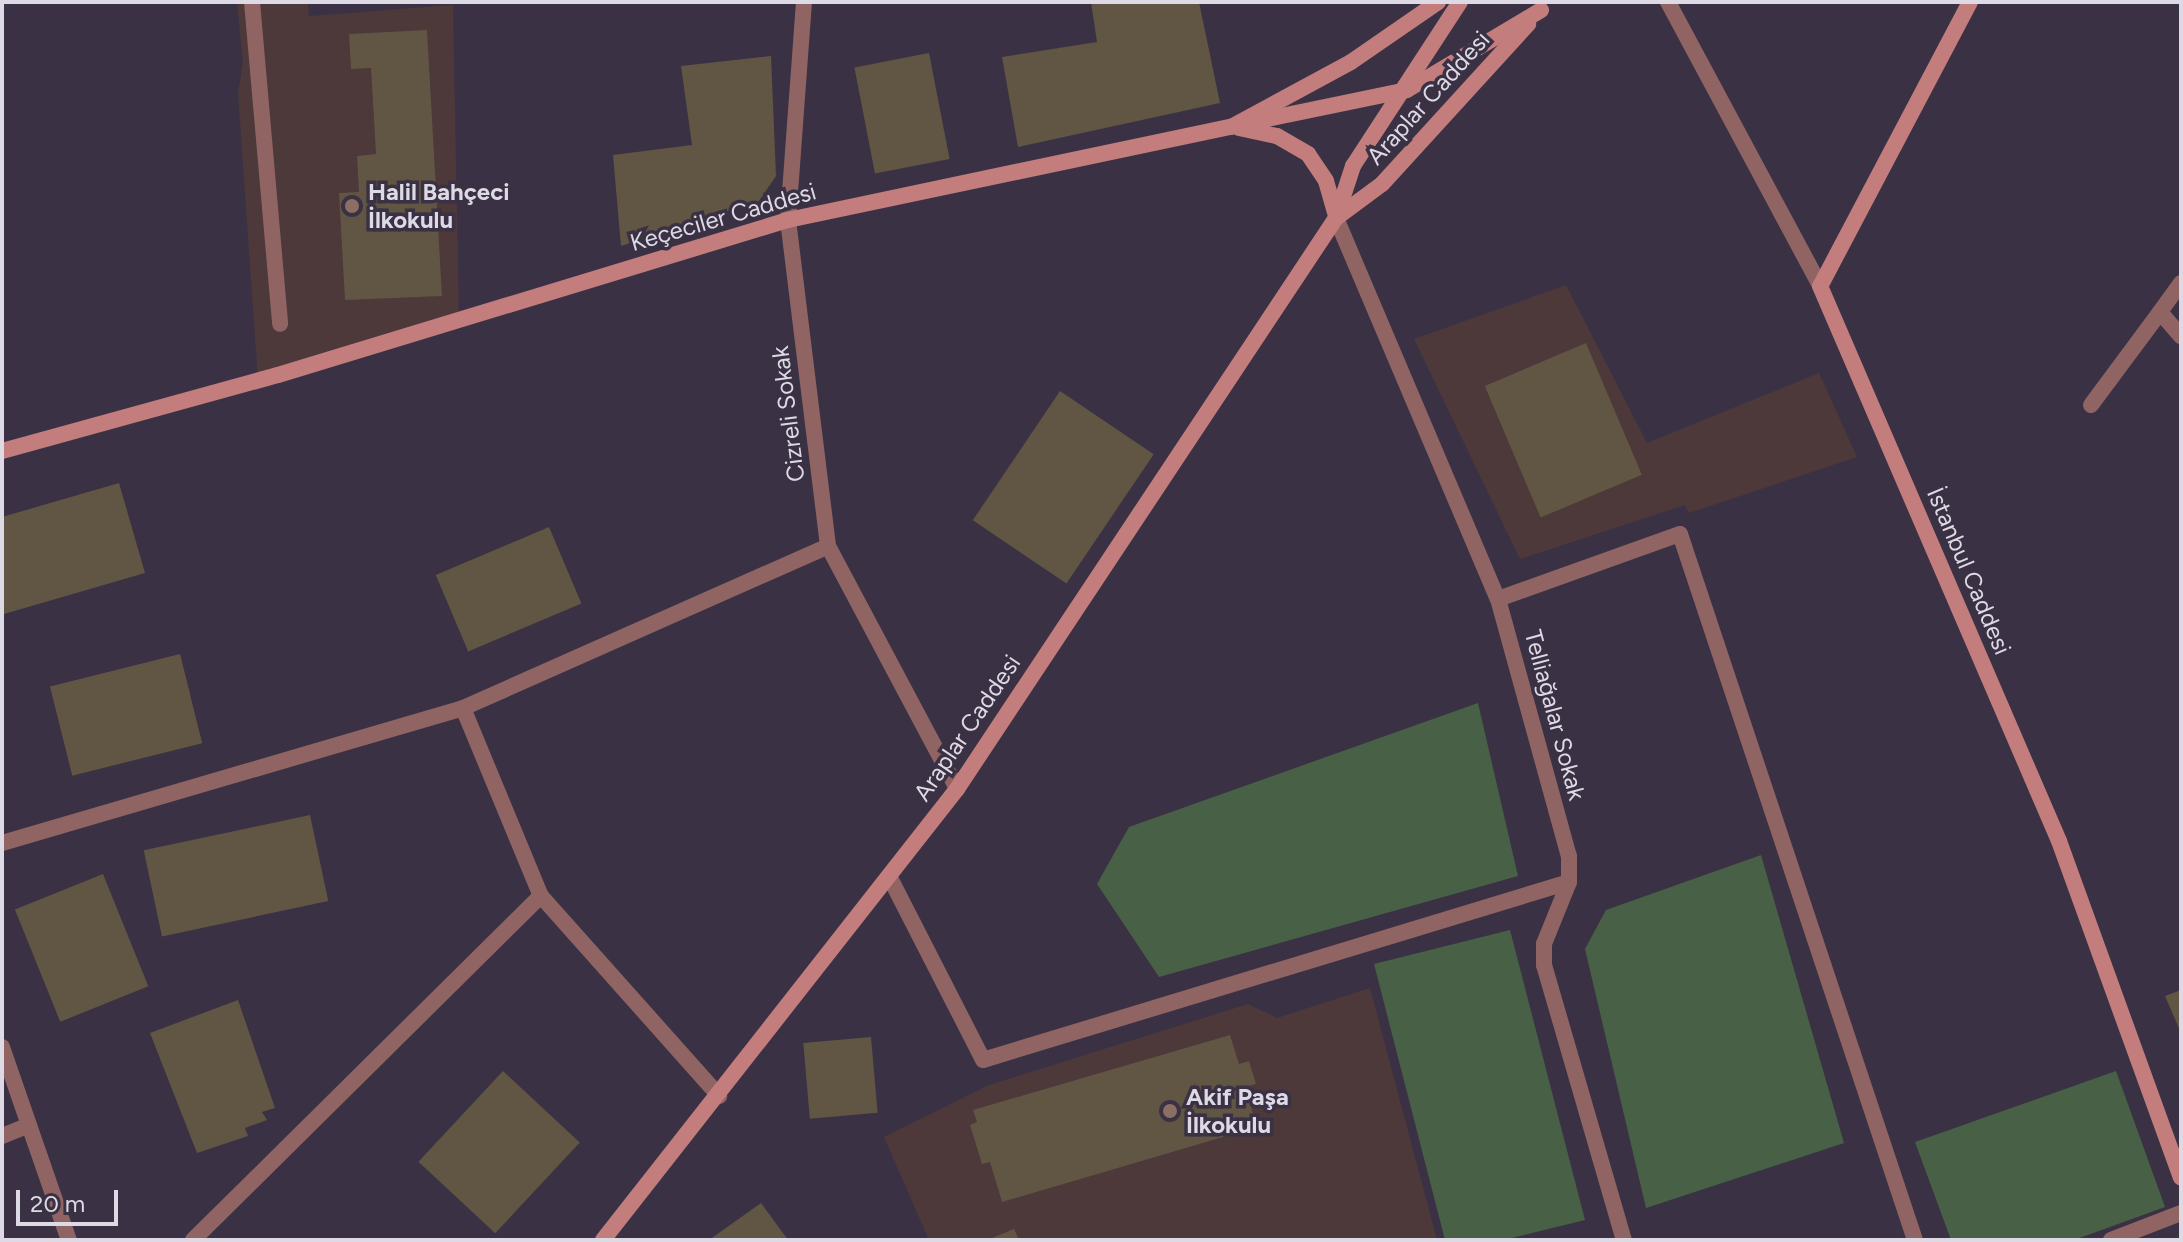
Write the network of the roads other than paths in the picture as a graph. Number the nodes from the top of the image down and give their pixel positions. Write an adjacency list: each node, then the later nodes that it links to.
1 (252, 2): 15 (street)
2 (804, 2): 11 (street, Cizreli Sokak)
3 (1438, 2): 9 (street, Keçeciler Caddesi)
4 (1460, 2): 8 (street, Araplar Caddesi)
5 (1668, 2): 13 (street)
6 (1970, 2): 13 (street)
7 (1544, 6): 8 (street); 10 (street, Araplar Caddesi)
8 (1407, 90): 9 (street); 10 (street, Araplar Caddesi)
9 (1231, 127): 10 (street); 11 (street, Keçeciler Caddesi)
10 (1336, 218): 20 (street, Telliağalar Sokak); 22 (street, Araplar Caddesi)
11 (788, 220): 18 (street, Keçeciler Caddesi); 19 (street, Cizreli Sokak)
12 (2181, 283): 14 (street)
13 (1820, 286): 31 (street, İstanbul Caddesi)
14 (2160, 312): 16 (street); 17 (street)
15 (280, 324)
16 (2181, 336)
17 (2091, 405)
18 (2, 451)
19 (828, 546): 21 (street); 22 (street, Cizreli Sokak)
20 (1498, 599): 25 (street, Telliağalar Sokak); 37 (street)
21 (463, 708): 23 (street); 26 (street)
22 (957, 789): 24 (street, Araplar Caddesi)
23 (2, 843)
24 (890, 878): 25 (street); 28 (street, Araplar Caddesi)
25 (1569, 882): 36 (street, Telliağalar Sokak)
26 (541, 896): 28 (street); 34 (street)
27 (2, 1047): 29 (street)
28 (719, 1096): 35 (street, Araplar Caddesi)
29 (29, 1125): 30 (street); 33 (street)
30 (2, 1136)
31 (2181, 1178)
32 (2181, 1213): 38 (street)
33 (69, 1240)
34 (193, 1240)
35 (603, 1240)
36 (1624, 1240)
37 (1915, 1240)
38 (2111, 1240)

